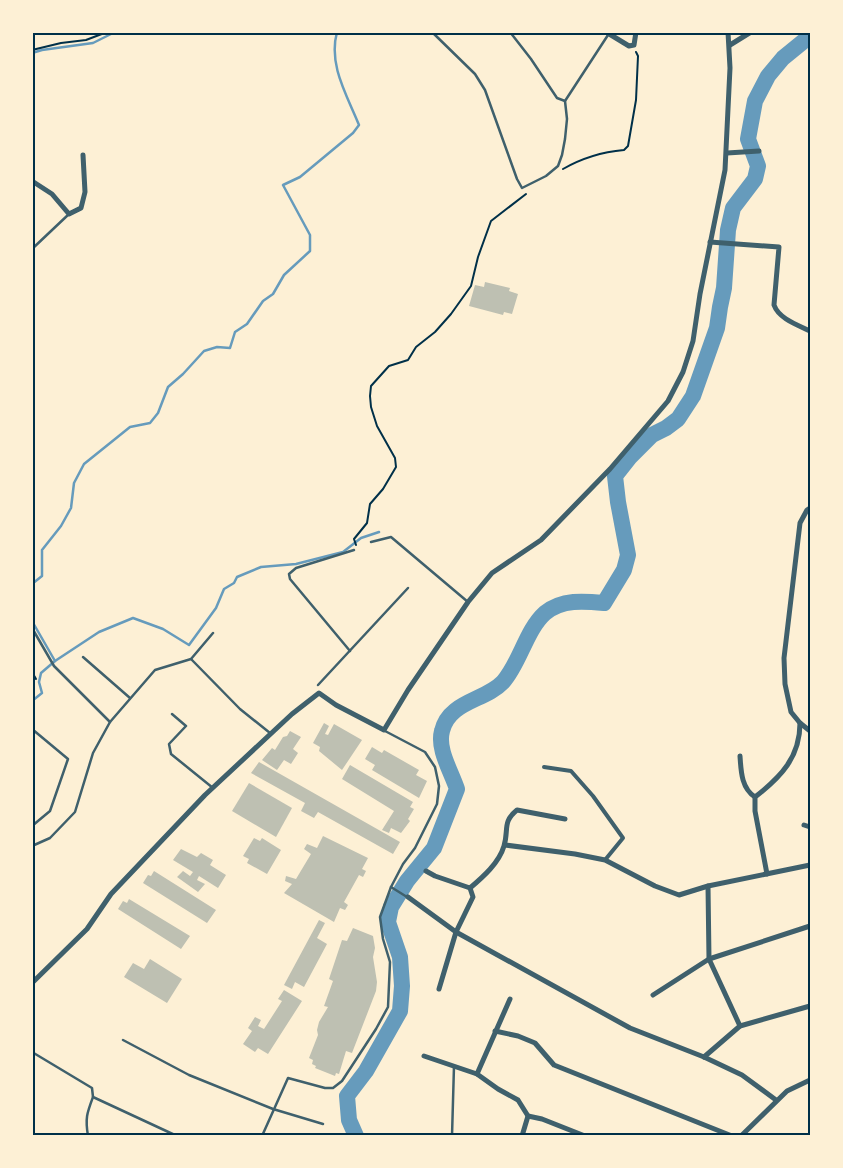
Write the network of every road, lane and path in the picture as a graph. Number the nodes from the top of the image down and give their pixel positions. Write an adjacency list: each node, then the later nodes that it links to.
1 (107, 32): 10 (path)
2 (432, 32): 11 (lane)
3 (510, 32): 11 (lane)
4 (636, 32): 8 (street)
5 (728, 32): 9 (street)
6 (751, 32): 9 (street)
7 (607, 34): 8 (street); 11 (lane)
8 (634, 45): 15 (path)
9 (730, 45): 13 (street)
10 (32, 50)
11 (565, 101)
12 (759, 150): 13 (street)
13 (727, 153): 19 (street)
14 (83, 155): 18 (street)
15 (561, 170)
16 (32, 181): 18 (street)
17 (531, 189): 24 (path)
18 (69, 214): 20 (lane)
19 (710, 242): 21 (street); 26 (street)
20 (32, 249)
21 (810, 331)
22 (810, 508): 38 (street)
23 (371, 542): 26 (lane)
24 (354, 550): 29 (lane)
25 (408, 588): 29 (lane)
26 (468, 602): 40 (street)
27 (32, 628): 37 (lane)
28 (212, 633): 31 (lane)
29 (350, 651): 34 (lane)
30 (83, 658): 35 (lane)
31 (191, 659): 35 (lane); 42 (lane)
32 (32, 672): 33 (path)
33 (36, 679)
34 (318, 685)
35 (130, 698): 37 (lane)
36 (172, 714): 45 (lane)
37 (110, 722): 52 (lane)
38 (800, 722): 41 (street); 46 (street)
39 (32, 729): 49 (lane)
40 (384, 730): 42 (street); 58 (lane)
41 (810, 730)
42 (271, 733): 45 (street)
43 (740, 756): 46 (street)
44 (544, 767): 53 (street)
45 (212, 788): 64 (street)
46 (755, 797): 56 (street)
47 (565, 820): 51 (street)
48 (804, 825): 50 (street)
49 (32, 826)
50 (810, 827)
51 (505, 845): 53 (street); 59 (street)
52 (32, 846)
53 (605, 860): 57 (street)
54 (810, 865): 56 (street)
55 (426, 871): 59 (street)
56 (767, 874): 57 (street)
57 (708, 886): 63 (street)
58 (391, 887): 60 (lane); 80 (lane)
59 (470, 888): 62 (street)
60 (408, 897): 62 (street)
61 (810, 926): 63 (street)
62 (456, 932): 65 (street); 74 (street)
63 (709, 959): 66 (street); 69 (street)
64 (32, 983)
65 (439, 989)
66 (654, 995)
67 (510, 999): 70 (street)
68 (810, 1006): 69 (street)
69 (740, 1026): 74 (street)
70 (495, 1031): 76 (street); 89 (street)
71 (124, 1040): 80 (lane)
72 (32, 1052): 78 (lane)
73 (424, 1056): 75 (street)
74 (704, 1057): 79 (street)
75 (454, 1066): 76 (street); 86 (lane)
76 (477, 1074): 81 (street)
77 (810, 1080): 79 (street)
78 (94, 1097): 83 (lane); 84 (lane)
79 (776, 1100): 90 (street)
80 (273, 1110): 82 (lane); 85 (lane)
81 (528, 1116): 87 (street); 88 (street)
82 (323, 1124)
83 (88, 1136)
84 (177, 1136)
85 (262, 1136)
86 (452, 1136)
87 (522, 1136)
88 (584, 1136)
89 (732, 1136)
90 (741, 1136)

